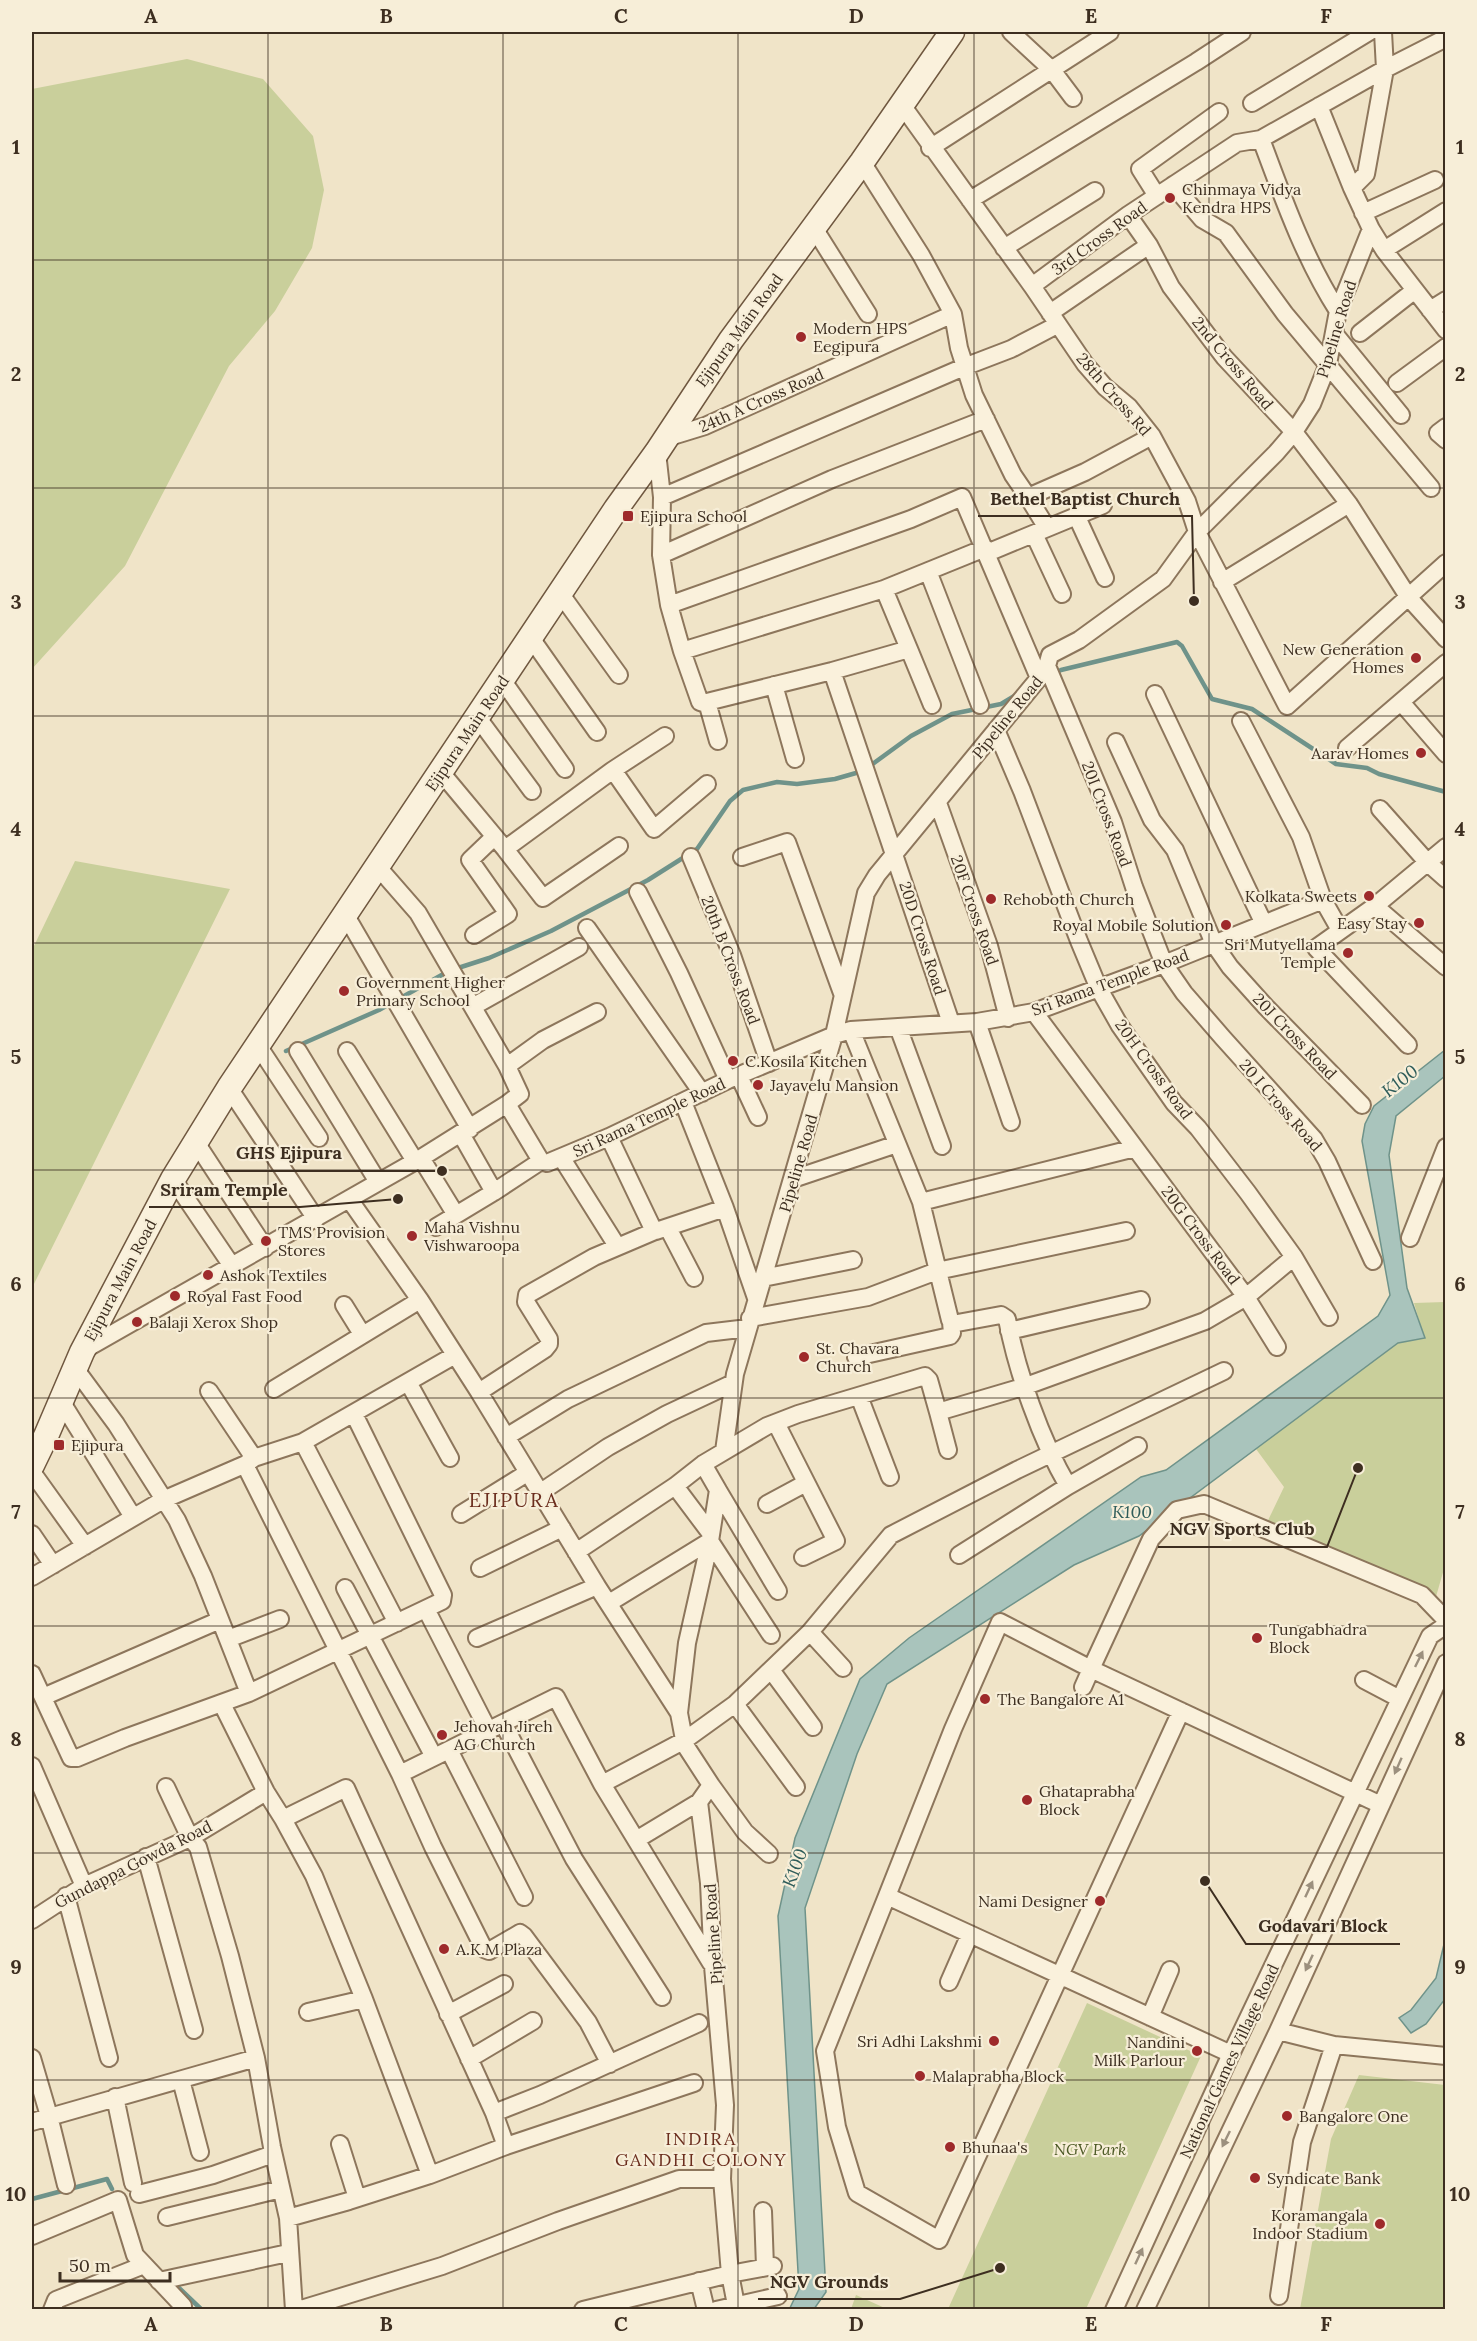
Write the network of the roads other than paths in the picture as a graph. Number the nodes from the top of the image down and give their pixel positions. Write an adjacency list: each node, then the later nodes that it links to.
1 (952, 32): 12 (street, Ejipura Main Road)
2 (1011, 32): 9 (street)
3 (1110, 32): 9 (street)
4 (1242, 32): 23 (street)
5 (1383, 32): 8 (street)
6 (1361, 34): 11 (street)
7 (1446, 38): 8 (street, 3rd Cross Road)
8 (1385, 69): 13 (street, 3rd Cross Road); 20 (street)
9 (1052, 70): 10 (street); 16 (street)
10 (1072, 98)
11 (1252, 103)
12 (902, 105): 16 (street, 28th Cross Rd); 17 (street, Ejipura Main Road)
13 (1319, 106): 15 (street, 3rd Cross Road); 20 (street)
14 (1219, 112): 22 (street)
15 (1261, 139): 19 (street, 3rd Cross Road); 36 (street)
16 (930, 148): 23 (street, 28th Cross Rd)
17 (862, 162): 27 (street, Ejipura Main Road); 38 (street)
18 (1435, 180): 25 (street)
19 (1173, 185): 22 (street, 3rd Cross Road); 44 (street)
20 (1352, 188): 25 (street)
21 (1095, 191): 30 (street)
22 (1157, 196): 26 (street, 3rd Cross Road)
23 (970, 200): 30 (street, 28th Cross Rd)
24 (1446, 212): 31 (street)
25 (1363, 213): 28 (street)
26 (1128, 215): 29 (street, 2nd Cross Road); 32 (street, 3rd Cross Road)
27 (814, 228): 37 (street); 53 (street, Ejipura Main Road)
28 (1371, 229): 31 (street); 36 (street, Pipeline Road)
29 (1149, 245): 39 (street); 50 (street, 2nd Cross Road)
30 (1004, 248): 32 (street, 28th Cross Rd)
31 (1384, 250): 33 (street)
32 (1032, 286): 39 (street, 28th Cross Rd)
33 (1415, 290): 35 (street); 42 (street)
34 (1446, 300): 35 (street)
35 (1430, 310): 40 (street)
36 (1338, 311): 41 (street, Pipeline Road)
37 (868, 314)
38 (953, 314): 45 (street); 53 (street, 24th A Cross Road)
39 (1053, 319): 45 (street); 51 (street, 28th Cross Rd)
40 (1446, 330)
41 (1334, 333): 44 (street, Pipeline Road); 47 (street)
42 (1360, 333)
43 (1446, 347): 46 (street)
44 (1328, 364): 50 (street, Pipeline Road); 54 (street)
45 (964, 367): 48 (street); 55 (street)
46 (1397, 383)
47 (1401, 415)
48 (986, 419): 56 (street); 63 (street)
49 (1446, 427): 52 (street)
50 (1294, 432): 57 (street, 2nd Cross Road); 61 (street, Pipeline Road)
51 (1152, 436): 56 (street); 61 (street, 28th Cross Rd)
52 (1446, 441)
53 (661, 445): 55 (street); 69 (street, Ejipura Main Road)
54 (1431, 488)
55 (662, 497): 63 (street)
56 (1028, 497): 60 (street)
57 (1349, 504): 67 (street); 71 (street, 2nd Cross Road)
58 (1103, 506): 59 (street)
59 (1077, 517): 60 (street); 66 (street)
60 (1040, 531): 62 (street); 70 (street)
61 (1197, 532): 67 (street, 28th Cross Rd); 79 (street, Pipeline Road)
62 (986, 550): 65 (street); 72 (street, 20I Cross Road); 79 (street, 20I Cross Road)
63 (661, 555): 72 (street)
64 (1446, 563): 71 (street)
65 (928, 571): 68 (street); 87 (street)
66 (1105, 578)
67 (1222, 582): 71 (street, 28th Cross Rd)
68 (884, 589): 75 (street); 76 (street)
69 (560, 593): 73 (street, Ejipura Main Road); 80 (street)
70 (1062, 594)
71 (1409, 598): 74 (street, 2nd Cross Road)
72 (669, 605): 76 (street)
73 (531, 638): 81 (street, Ejipura Main Road); 91 (street)
74 (1446, 639)
75 (909, 649): 78 (street); 86 (street)
76 (682, 651): 84 (street)
77 (1446, 663): 85 (street)
78 (832, 671): 82 (street); 108 (street, 20D Cross Road)
79 (1043, 672): 90 (street, Pipeline Road); 124 (street, 20I Cross Road)
80 (619, 675)
81 (502, 681): 88 (street, Ejipura Main Road); 98 (street)
82 (774, 685): 84 (street); 97 (street)
83 (1155, 694): 118 (street)
84 (707, 702): 93 (street)
85 (1401, 702): 95 (street); 96 (street)
86 (932, 705)
87 (980, 705)
88 (478, 718): 100 (street, Ejipura Main Road); 102 (street)
89 (1241, 721): 115 (street)
90 (996, 730): 103 (street, Pipeline Road); 126 (street, 20H Cross Road)
91 (597, 732)
92 (665, 736): 99 (street)
93 (718, 741)
94 (1116, 742): 122 (street, 20J Cross Road)
95 (1347, 748)
96 (1446, 754)
97 (795, 759)
98 (565, 769)
99 (613, 770): 101 (street); 105 (street)
100 (440, 771): 105 (street); 112 (street, Ejipura Main Road)
101 (707, 784)
102 (532, 791)
103 (938, 803): 108 (street, Pipeline Road); 131 (street, 20F Cross Road)
104 (1380, 809): 111 (street)
105 (500, 843): 106 (street); 121 (street)
106 (619, 846)
107 (1446, 847): 111 (street)
108 (895, 853): 127 (street, Pipeline Road); 133 (street, 20D Cross Road)
109 (691, 857): 141 (street, 20th B Cross Road)
110 (742, 857): 127 (street)
111 (1428, 863): 113 (street); 116 (street)
112 (377, 866): 117 (street, Ejipura Main Road); 128 (street)
113 (1446, 879)
114 (638, 892): 143 (street)
115 (1323, 900): 118 (street, Sri Rama Temple Road); 120 (street)
116 (1375, 906): 120 (street); 125 (street)
117 (345, 914): 137 (street, Ejipura Main Road); 151 (street)
118 (1264, 924): 122 (street, Sri Rama Temple Road)
119 (587, 928): 145 (street)
120 (1340, 930): 138 (street)
121 (474, 935)
122 (1214, 944): 124 (street, Sri Rama Temple Road); 148 (street, 20J Cross Road)
123 (579, 947): 128 (street)
124 (1164, 964): 126 (street, Sri Rama Temple Road); 179 (street, 20 I Cross Road)
125 (1446, 967)
126 (1099, 989): 130 (street, Sri Rama Temple Road); 177 (street, 20H Cross Road)
127 (842, 994): 136 (street, Pipeline Road)
128 (474, 1006): 142 (street)
129 (597, 1012): 142 (street)
130 (1034, 1012): 131 (street, Sri Rama Temple Road); 158 (street, 20G Cross Road)
131 (1008, 1018): 132 (street, Sri Rama Temple Road)
132 (977, 1022): 133 (street, Sri Rama Temple Road); 150 (street)
133 (951, 1023): 134 (street, Sri Rama Temple Road)
134 (898, 1027): 135 (street, Sri Rama Temple Road); 156 (street)
135 (851, 1030): 136 (street, Sri Rama Temple Road); 155 (street)
136 (834, 1035): 141 (street, Sri Rama Temple Road); 163 (street, Pipeline Road)
137 (257, 1044): 144 (street, Ejipura Main Road); 153 (street)
138 (1408, 1045)
139 (298, 1051): 164 (street)
140 (347, 1051): 160 (street)
141 (769, 1063): 143 (street, Sri Rama Temple Road)
142 (507, 1066): 147 (street)
143 (734, 1078): 145 (street, Sri Rama Temple Road); 149 (street)
144 (229, 1088): 154 (street, Ejipura Main Road); 170 (street)
145 (702, 1093): 146 (street, Sri Rama Temple Road)
146 (684, 1102): 152 (street, Sri Rama Temple Road); 168 (street)
147 (507, 1104): 151 (street); 161 (street)
148 (1362, 1105)
149 (758, 1117)
150 (1011, 1122)
151 (465, 1132): 160 (street); 165 (street)
152 (609, 1137): 159 (street, Sri Rama Temple Road); 172 (street)
153 (319, 1138)
154 (195, 1141): 162 (street, Ejipura Main Road); 176 (street)
155 (897, 1144): 163 (street); 167 (street)
156 (942, 1146)
157 (1446, 1147): 174 (street)
158 (1135, 1148): 167 (street); 184 (street, 20G Cross Road)
159 (561, 1158): 161 (street, Sri Rama Temple Road); 175 (street)
160 (418, 1160): 164 (street); 169 (street)
161 (541, 1161): 165 (street)
162 (173, 1179): 180 (street); 197 (street, Ejipura Main Road)
163 (793, 1179): 183 (street, Pipeline Road)
164 (378, 1182): 166 (street)
165 (494, 1192): 169 (street)
166 (349, 1199): 170 (street); 186 (street)
167 (921, 1202): 181 (street)
168 (725, 1208): 172 (street); 185 (street)
169 (456, 1215): 171 (street)
170 (315, 1219): 176 (street)
171 (436, 1227)
172 (660, 1229): 175 (street); 182 (street)
173 (1126, 1231): 181 (street)
174 (1410, 1238)
175 (617, 1246): 204 (street)
176 (264, 1248): 180 (street)
177 (1294, 1257): 184 (street); 189 (street, 20H Cross Road)
178 (853, 1260): 183 (street)
179 (1374, 1261)
180 (232, 1266): 197 (street)
181 (937, 1271): 190 (street); 191 (street)
182 (694, 1278)
183 (762, 1278): 185 (street, Pipeline Road)
184 (1246, 1297): 194 (street); 201 (street, 20G Cross Road)
185 (756, 1298): 191 (street, Pipeline Road)
186 (420, 1300): 193 (street); 195 (street)
187 (1141, 1300): 192 (street)
188 (344, 1305): 193 (street)
189 (1329, 1317)
190 (951, 1322): 192 (street); 196 (street)
191 (749, 1323): 200 (street, Pipeline Road); 210 (street)
192 (1009, 1330): 201 (street)
193 (362, 1334): 202 (street)
194 (1277, 1347)
195 (455, 1355): 199 (street); 204 (street)
196 (856, 1357)
197 (78, 1359): 206 (street, Ejipura Main Road); 228 (street)
198 (1224, 1371): 215 (street)
199 (408, 1382): 208 (street); 216 (street)
200 (734, 1383): 214 (street, Pipeline Road); 227 (street)
201 (1026, 1386): 207 (street, 20G Cross Road); 215 (street)
202 (274, 1389)
203 (209, 1391): 217 (street)
204 (479, 1392): 210 (street)
205 (859, 1396): 207 (street); 209 (street); 222 (street)
206 (61, 1401): 219 (street, Ejipura Main Road); 231 (street)
207 (938, 1412): 213 (street)
208 (354, 1414): 211 (street); 246 (street)
209 (776, 1423): 214 (street); 223 (street)
210 (506, 1437): 221 (street)
211 (303, 1442): 217 (street); 250 (street)
212 (1138, 1446): 225 (street)
213 (948, 1450)
214 (724, 1451): 218 (street)
215 (1050, 1454): 225 (street); 252 (street)
216 (450, 1458)
217 (250, 1461): 228 (street); 257 (street)
218 (703, 1464): 224 (street); 226 (street)
219 (32, 1465)
220 (32, 1472): 235 (street)
221 (527, 1473): 227 (street); 230 (street)
222 (890, 1477)
223 (806, 1483): 229 (street); 238 (street)
224 (675, 1486): 234 (street); 236 (street)
225 (1068, 1486): 237 (street)
226 (718, 1490): 234 (street); 244 (street)
227 (541, 1492): 232 (street)
228 (163, 1500): 231 (street); 248 (street)
229 (767, 1504)
230 (461, 1514)
231 (134, 1517): 235 (street)
232 (562, 1528): 236 (street); 240 (street)
233 (32, 1534): 239 (street)
234 (710, 1538): 245 (street); 254 (street); 271 (street)
235 (85, 1546): 239 (street)
236 (576, 1552): 242 (street)
237 (959, 1555)
238 (803, 1557)
239 (53, 1565): 241 (street)
240 (480, 1568)
241 (32, 1577)
242 (597, 1586): 245 (street); 255 (street)
243 (345, 1588): 253 (street)
244 (778, 1591)
245 (609, 1603): 271 (street)
246 (426, 1609): 250 (street); 274 (street)
247 (280, 1619): 256 (street)
248 (219, 1620): 256 (street); 266 (street)
249 (1446, 1620): 260 (street)
250 (397, 1623): 253 (street)
251 (1446, 1625): 267 (street, National Games Village Road, one-way to 251)
252 (810, 1632): 259 (street); 261 (street)
253 (370, 1635): 257 (street); 277 (street)
254 (771, 1635)
255 (477, 1638)
256 (228, 1639): 265 (street)
257 (337, 1650): 265 (street); 279 (street)
258 (1446, 1663): 287 (street, National Games Village Road, one-way to 287)
259 (843, 1668)
260 (1091, 1669): 264 (street); 270 (street); 295 (street)
261 (771, 1670): 269 (street); 273 (street)
262 (32, 1674): 266 (street)
263 (1364, 1680): 267 (street)
264 (1083, 1687)
265 (249, 1693): 268 (street)
266 (43, 1697): 268 (street)
267 (1400, 1699): 285 (street, National Games Village Road)
268 (222, 1704): 284 (street)
269 (735, 1704): 275 (street); 283 (street)
270 (1181, 1711): 285 (street); 301 (street)
271 (679, 1713): 275 (street)
272 (503, 1723): 274 (street); 280 (street); 304 (street)
273 (813, 1727)
274 (488, 1730): 276 (street)
275 (685, 1740): 280 (street); 281 (street)
276 (449, 1750): 277 (street); 296 (street)
277 (434, 1757): 279 (street)
278 (32, 1766): 293 (street)
279 (400, 1774): 320 (street)
280 (602, 1784): 290 (street)
281 (711, 1785): 286 (street); 291 (street)
282 (166, 1787): 289 (street)
283 (796, 1787)
284 (266, 1792): 288 (street); 289 (street, Gundappa Gowda Road)
285 (1355, 1793): 287 (street); 314 (street, National Games Village Road, one-way to 285)
286 (699, 1803): 290 (street); 299 (street, Pipeline Road)
287 (1381, 1805): 312 (street, National Games Village Road, one-way to 312)
288 (284, 1819): 305 (street); 307 (street)
289 (190, 1838): 292 (street, Gundappa Gowda Road); 318 (street)
290 (636, 1840): 299 (street)
291 (769, 1854)
292 (146, 1857): 293 (street, Gundappa Gowda Road); 311 (street)
293 (84, 1886): 294 (street, Gundappa Gowda Road)
294 (66, 1896): 297 (street, Gundappa Gowda Road); 317 (street)
295 (887, 1896): 298 (street); 301 (street)
296 (524, 1897)
297 (34, 1912)
298 (970, 1934): 301 (street); 302 (street)
299 (713, 1966): 332 (street, Pipeline Road)
300 (1170, 1970): 308 (street)
301 (1061, 1976): 308 (street)
302 (949, 1982)
303 (504, 1984): 307 (street)
304 (662, 1997)
305 (364, 1999): 306 (street); 331 (street)
306 (308, 2012)
307 (448, 2014): 319 (street)
308 (1150, 2017): 314 (street)
309 (533, 2020): 319 (street)
310 (699, 2023): 320 (street)
311 (194, 2030)
312 (1278, 2031): 313 (street); 347 (street, National Games Village Road, one-way to 347)
313 (1334, 2044): 315 (street); 349 (street)
314 (1231, 2054): 346 (street, National Games Village Road, one-way to 314)
315 (1446, 2056)
316 (32, 2058): 325 (street)
317 (109, 2058)
318 (256, 2058): 321 (street); 330 (street)
319 (469, 2059): 324 (street)
320 (610, 2064): 324 (street)
321 (181, 2080): 323 (street); 329 (street)
322 (694, 2083): 328 (street)
323 (115, 2097): 325 (street); 335 (street)
324 (494, 2113): 328 (street)
325 (49, 2116): 326 (street); 333 (street)
326 (32, 2122)
327 (340, 2144): 336 (street)
328 (506, 2146): 331 (street)
329 (200, 2152)
330 (273, 2154): 334 (street); 335 (street)
331 (430, 2175): 336 (street)
332 (722, 2179): 343 (street, Pipeline Road); 353 (street)
333 (66, 2185)
334 (281, 2188): 338 (street); 339 (street)
335 (129, 2194): 340 (street); 342 (street)
336 (357, 2198): 339 (street)
337 (763, 2211): 343 (street)
338 (167, 2217)
339 (288, 2218): 341 (street)
340 (32, 2236)
341 (288, 2253): 344 (street); 353 (street)
342 (144, 2265): 344 (street); 351 (street)
343 (730, 2274): 345 (street); 350 (street, Pipeline Road)
344 (159, 2281): 352 (street)
345 (699, 2282): 354 (street); 355 (street)
346 (1127, 2282): 347 (street); 357 (street, National Games Village Road)
347 (1152, 2292): 358 (street, National Games Village Road)
348 (778, 2296): 350 (street)
349 (1279, 2296)
350 (737, 2307): 356 (street)
351 (52, 2310)
352 (182, 2310)
353 (296, 2310)
354 (583, 2310)
355 (706, 2310)
356 (716, 2310)
357 (1114, 2310)
358 (1145, 2310)

